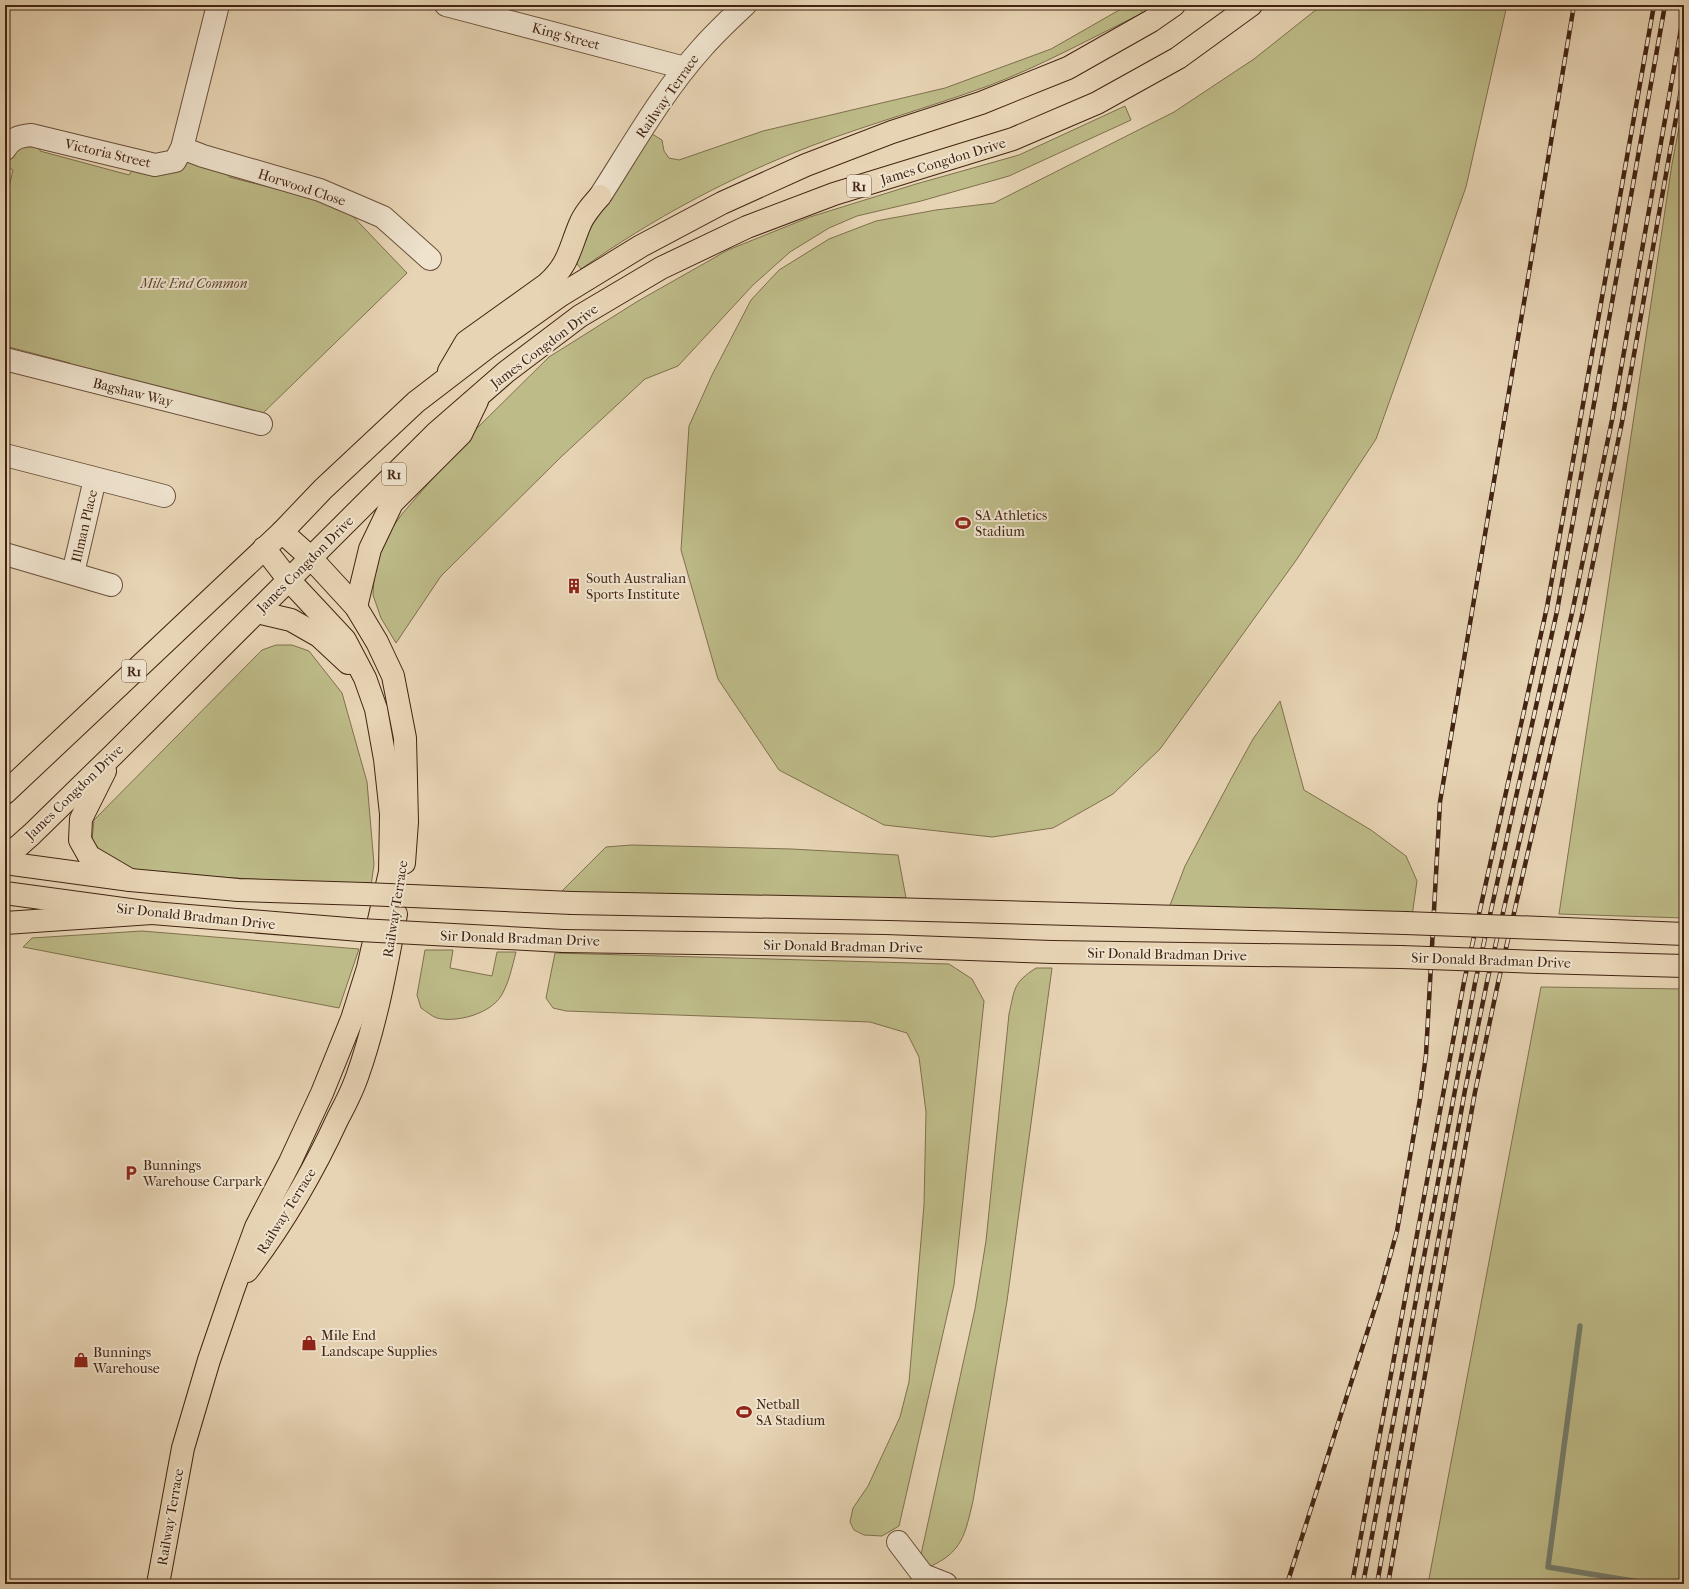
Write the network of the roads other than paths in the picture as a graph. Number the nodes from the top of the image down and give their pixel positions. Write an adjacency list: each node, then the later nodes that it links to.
1 (218, 5): 7 (street, Victoria Street)
2 (446, 5): 6 (street, King Street)
3 (745, 5): 6 (street, Railway Terrace)
4 (1174, 5): 12 (main road, James Congdon Drive / R1)
5 (1251, 5): 13 (main road, James Congdon Drive / R1)
6 (685, 68): 9 (street, Railway Terrace)
7 (182, 148): 8 (street, Victoria Street); 10 (street, Horwood Close)
8 (5, 149)
9 (600, 196): 12 (main road)
10 (430, 260)
11 (5, 359): 14 (street, Bagshaw Way)
12 (444, 381): 18 (main road, James Congdon Drive / R1)
13 (480, 395): 21 (main road, James Congdon Drive / R1); 25 (main road)
14 (261, 424)
15 (5, 455): 16 (street, Illman Place)
16 (95, 479): 17 (street, Illman Place); 22 (street, Illman Place)
17 (164, 496)
18 (282, 532): 19 (main road, James Congdon Drive / R1); 21 (main road, Railway Terrace)
19 (264, 548): 23 (main road, Railway Terrace); 29 (main road, James Congdon Drive / R1)
20 (5, 554): 22 (street)
21 (310, 557): 23 (main road, James Congdon Drive / R1); 25 (main road, Railway Terrace)
22 (73, 573): 24 (street)
23 (288, 579): 26 (main road, James Congdon Drive / R1); 27 (main road, Railway Terrace)
24 (111, 585)
25 (356, 608): 38 (main road, Railway Terrace)
26 (257, 612): 27 (main road); 28 (main road, James Congdon Drive / R1)
27 (365, 678): 38 (main road, Railway Terrace)
28 (112, 755): 30 (main road, James Congdon Drive / R1); 32 (main road)
29 (5, 793)
30 (5, 858)
31 (5, 863): 32 (main road, Sir Donald Bradman Drive)
32 (130, 880): 36 (main road, Sir Donald Bradman Drive, bridge)
33 (5, 893): 34 (main road, Sir Donald Bradman Drive)
34 (152, 913): 35 (main road); 37 (main road, Sir Donald Bradman Drive, bridge)
35 (5, 923)
36 (1684, 934)
37 (1684, 966)
38 (233, 1290): 40 (main road, Railway Terrace)
39 (898, 1542): 41 (street)
40 (158, 1584)
41 (946, 1584)

